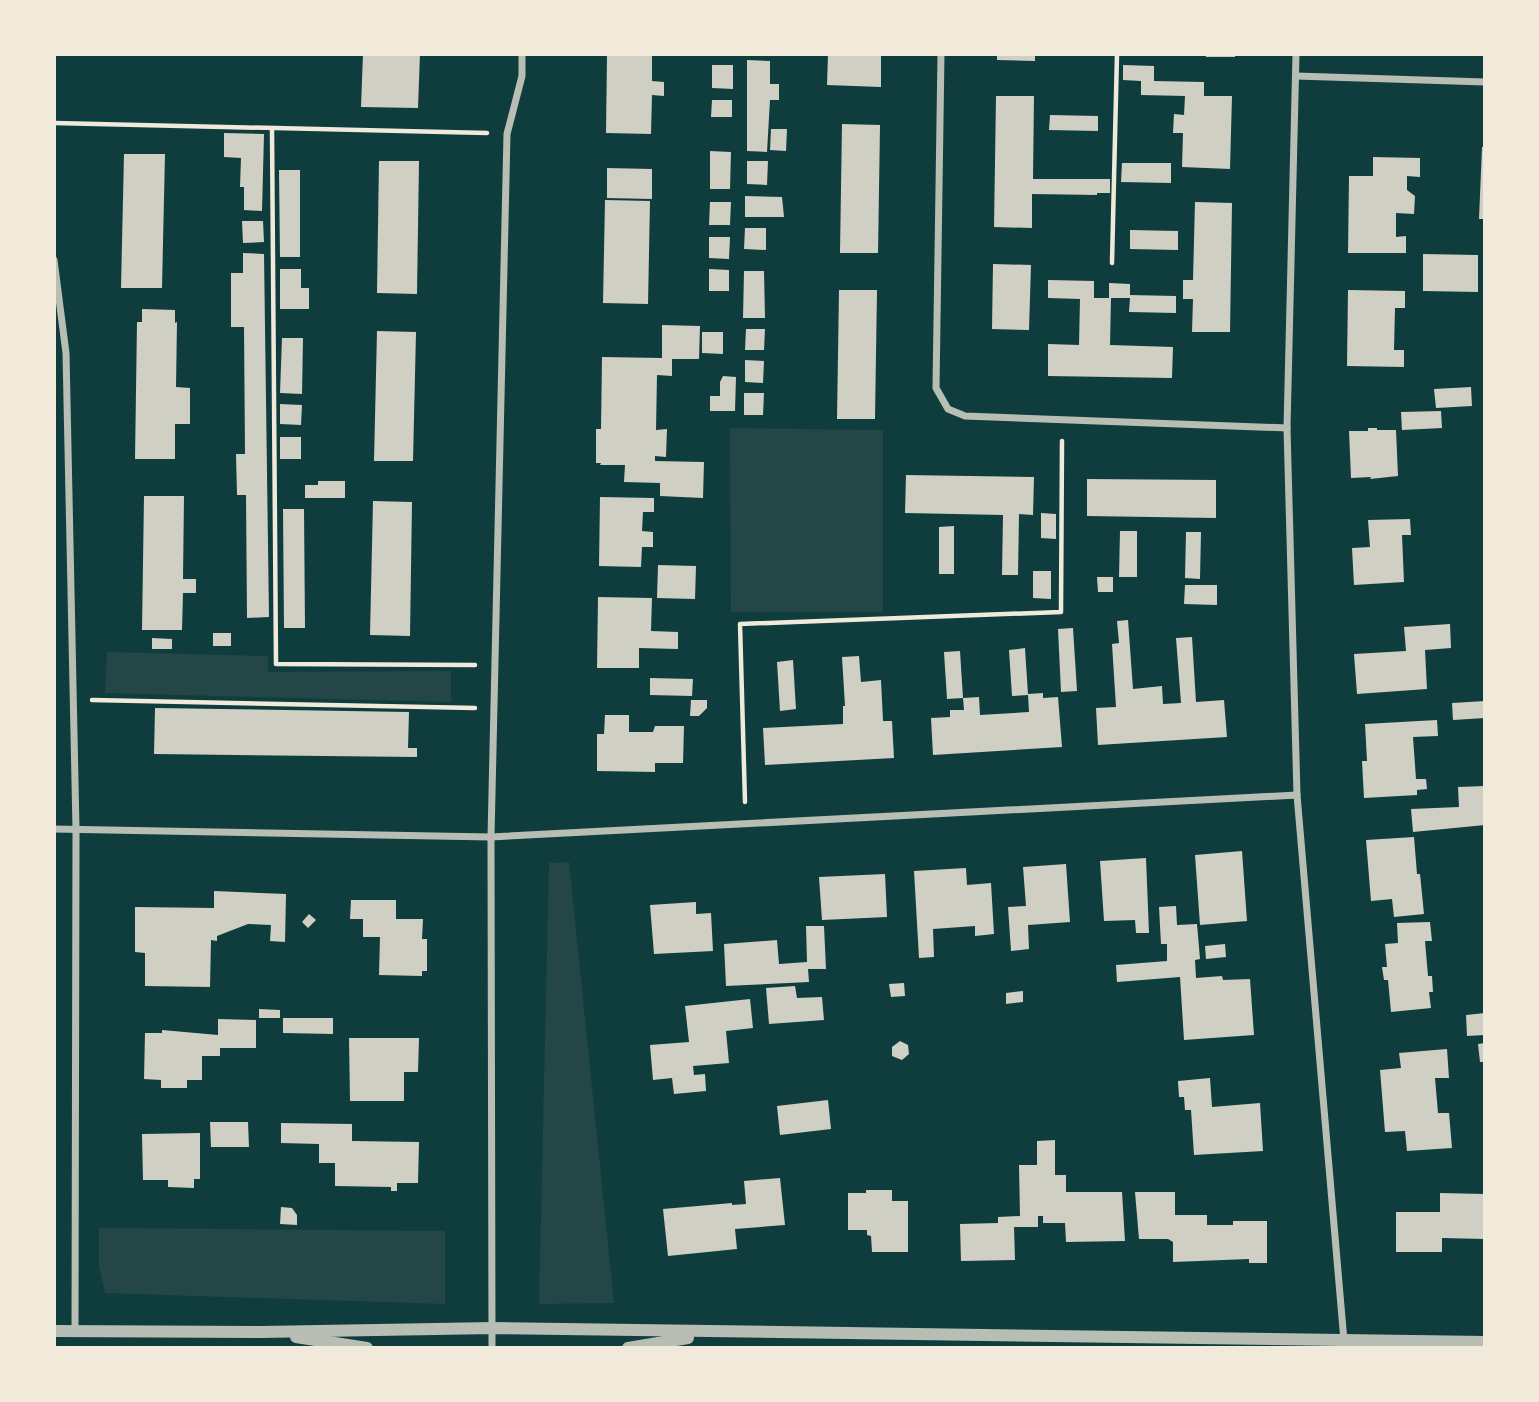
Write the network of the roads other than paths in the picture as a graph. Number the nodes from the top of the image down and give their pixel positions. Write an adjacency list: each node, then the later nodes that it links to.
1 (522, 54): 11 (street)
2 (941, 54): 7 (street)
3 (1296, 54): 4 (street)
4 (1296, 76): 5 (street); 7 (street)
5 (1485, 82)
6 (54, 260): 10 (street)
7 (1287, 428): 8 (street)
8 (1297, 795): 11 (street); 17 (street)
9 (54, 829): 10 (street)
10 (76, 830): 11 (street); 14 (street)
11 (491, 837): 12 (street)
12 (493, 1328): 15 (street); 16 (street); 20 (street)
13 (54, 1331): 14 (street)
14 (75, 1331): 15 (street)
15 (261, 1332): 19 (street)
16 (719, 1333): 17 (street); 21 (street)
17 (1344, 1341): 18 (street)
18 (1485, 1342)
19 (367, 1348)
20 (492, 1348)
21 (628, 1348)

